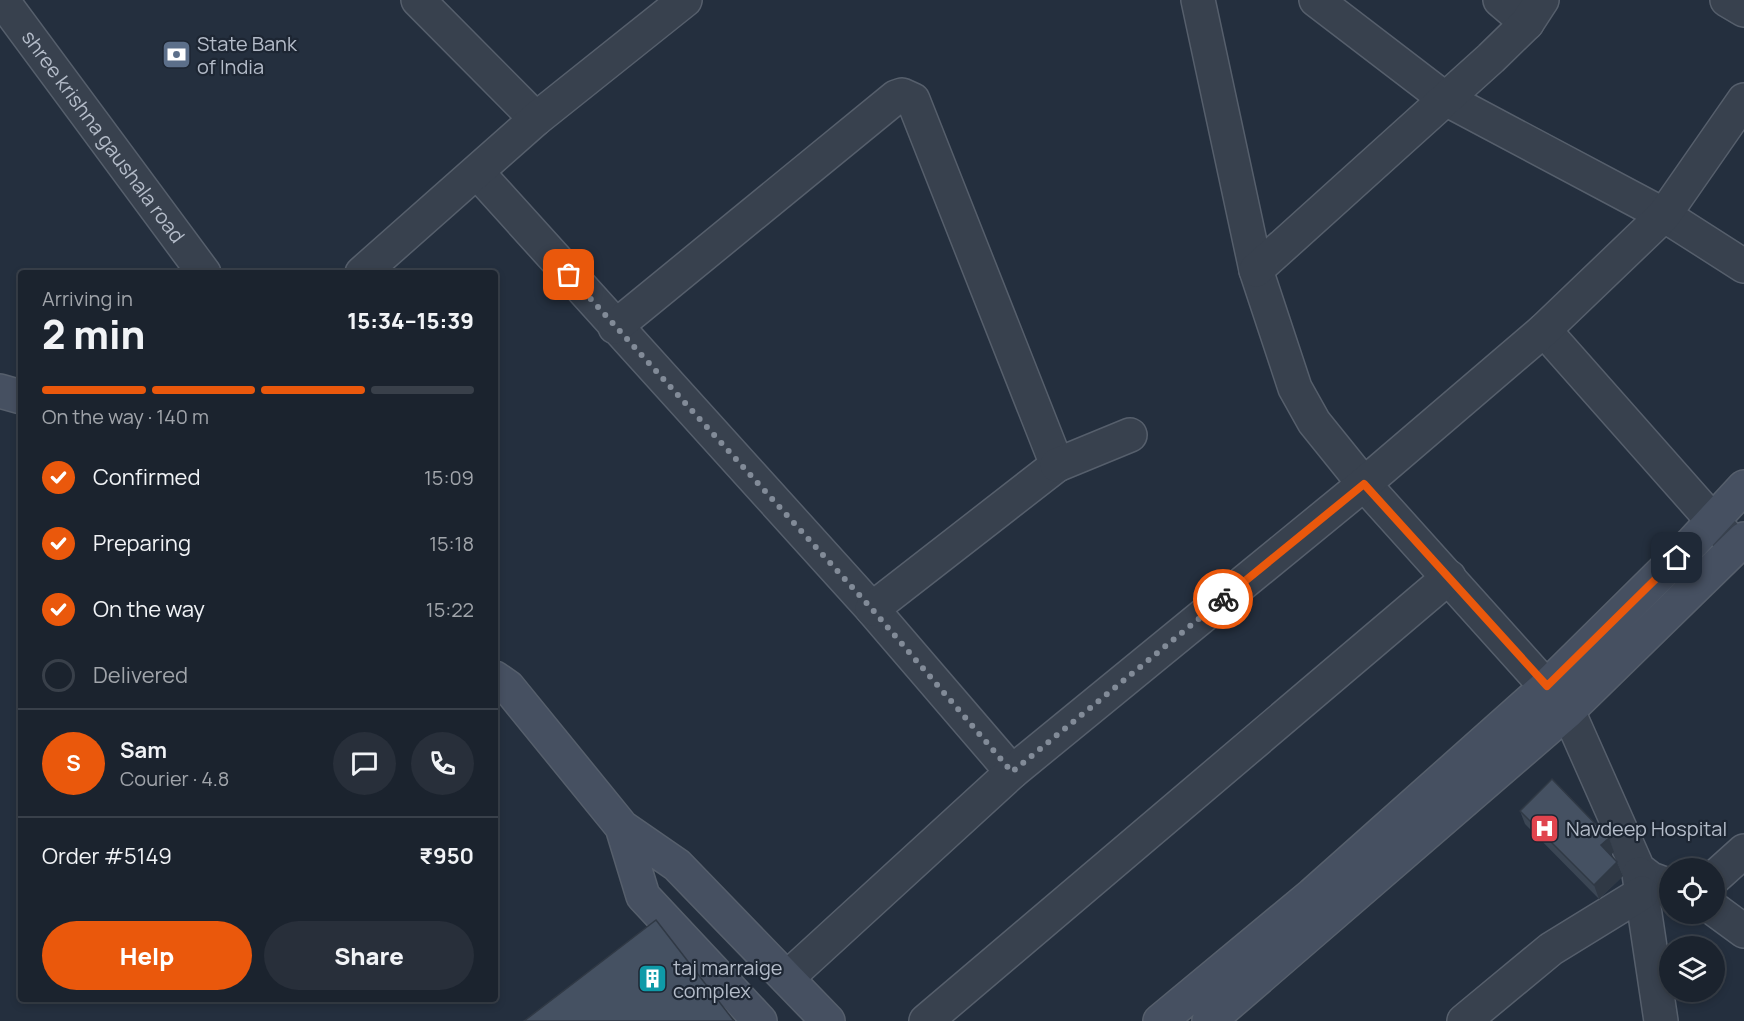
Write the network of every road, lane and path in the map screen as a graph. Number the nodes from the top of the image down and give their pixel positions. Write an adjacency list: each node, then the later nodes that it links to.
1 (2, 0): 16 (street, shree krishna gaushala road)
2 (418, 0): 12 (street)
3 (685, 0): 12 (street)
4 (1198, 0): 18 (street)
5 (1316, 0): 10 (street)
6 (1500, 0): 9 (street)
7 (1727, 0): 8 (street)
8 (1744, 10)
9 (1534, 11): 10 (street)
10 (1444, 99): 14 (street); 18 (street)
11 (1744, 100): 14 (street)
12 (536, 119): 13 (street)
13 (477, 172): 17 (street); 19 (street)
14 (1664, 215): 15 (street); 20 (street)
15 (1744, 266)
16 (202, 270)
17 (365, 270)
18 (1256, 270): 25 (street)
19 (615, 327): 24 (street); 30 (street)
20 (1544, 330): 25 (street); 27 (street)
21 (0, 391): 22 (street)
22 (18, 396)
23 (1130, 435): 24 (street)
24 (1057, 465): 30 (street)
25 (1364, 484): 29 (street); 34 (street)
26 (1744, 487): 27 (street)
27 (1712, 520): 28 (street); 32 (street)
28 (1740, 543): 33 (street)
29 (1449, 577): 32 (street); 45 (street)
30 (872, 609): 34 (street)
31 (499, 678): 35 (street)
32 (1547, 686): 33 (street); 42 (street)
33 (1568, 711): 38 (street); 46 (street)
34 (1012, 772): 41 (street)
35 (622, 827): 41 (street); 43 (street)
36 (1744, 851): 37 (street)
37 (1725, 868)
38 (1650, 882): 47 (street); 48 (street)
39 (1725, 917): 40 (street)
40 (1744, 931)
41 (787, 978): 44 (street)
42 (1167, 1019)
43 (759, 1021)
44 (828, 1021)
45 (926, 1021)
46 (1209, 1021)
47 (1464, 1021)
48 (1661, 1021)

